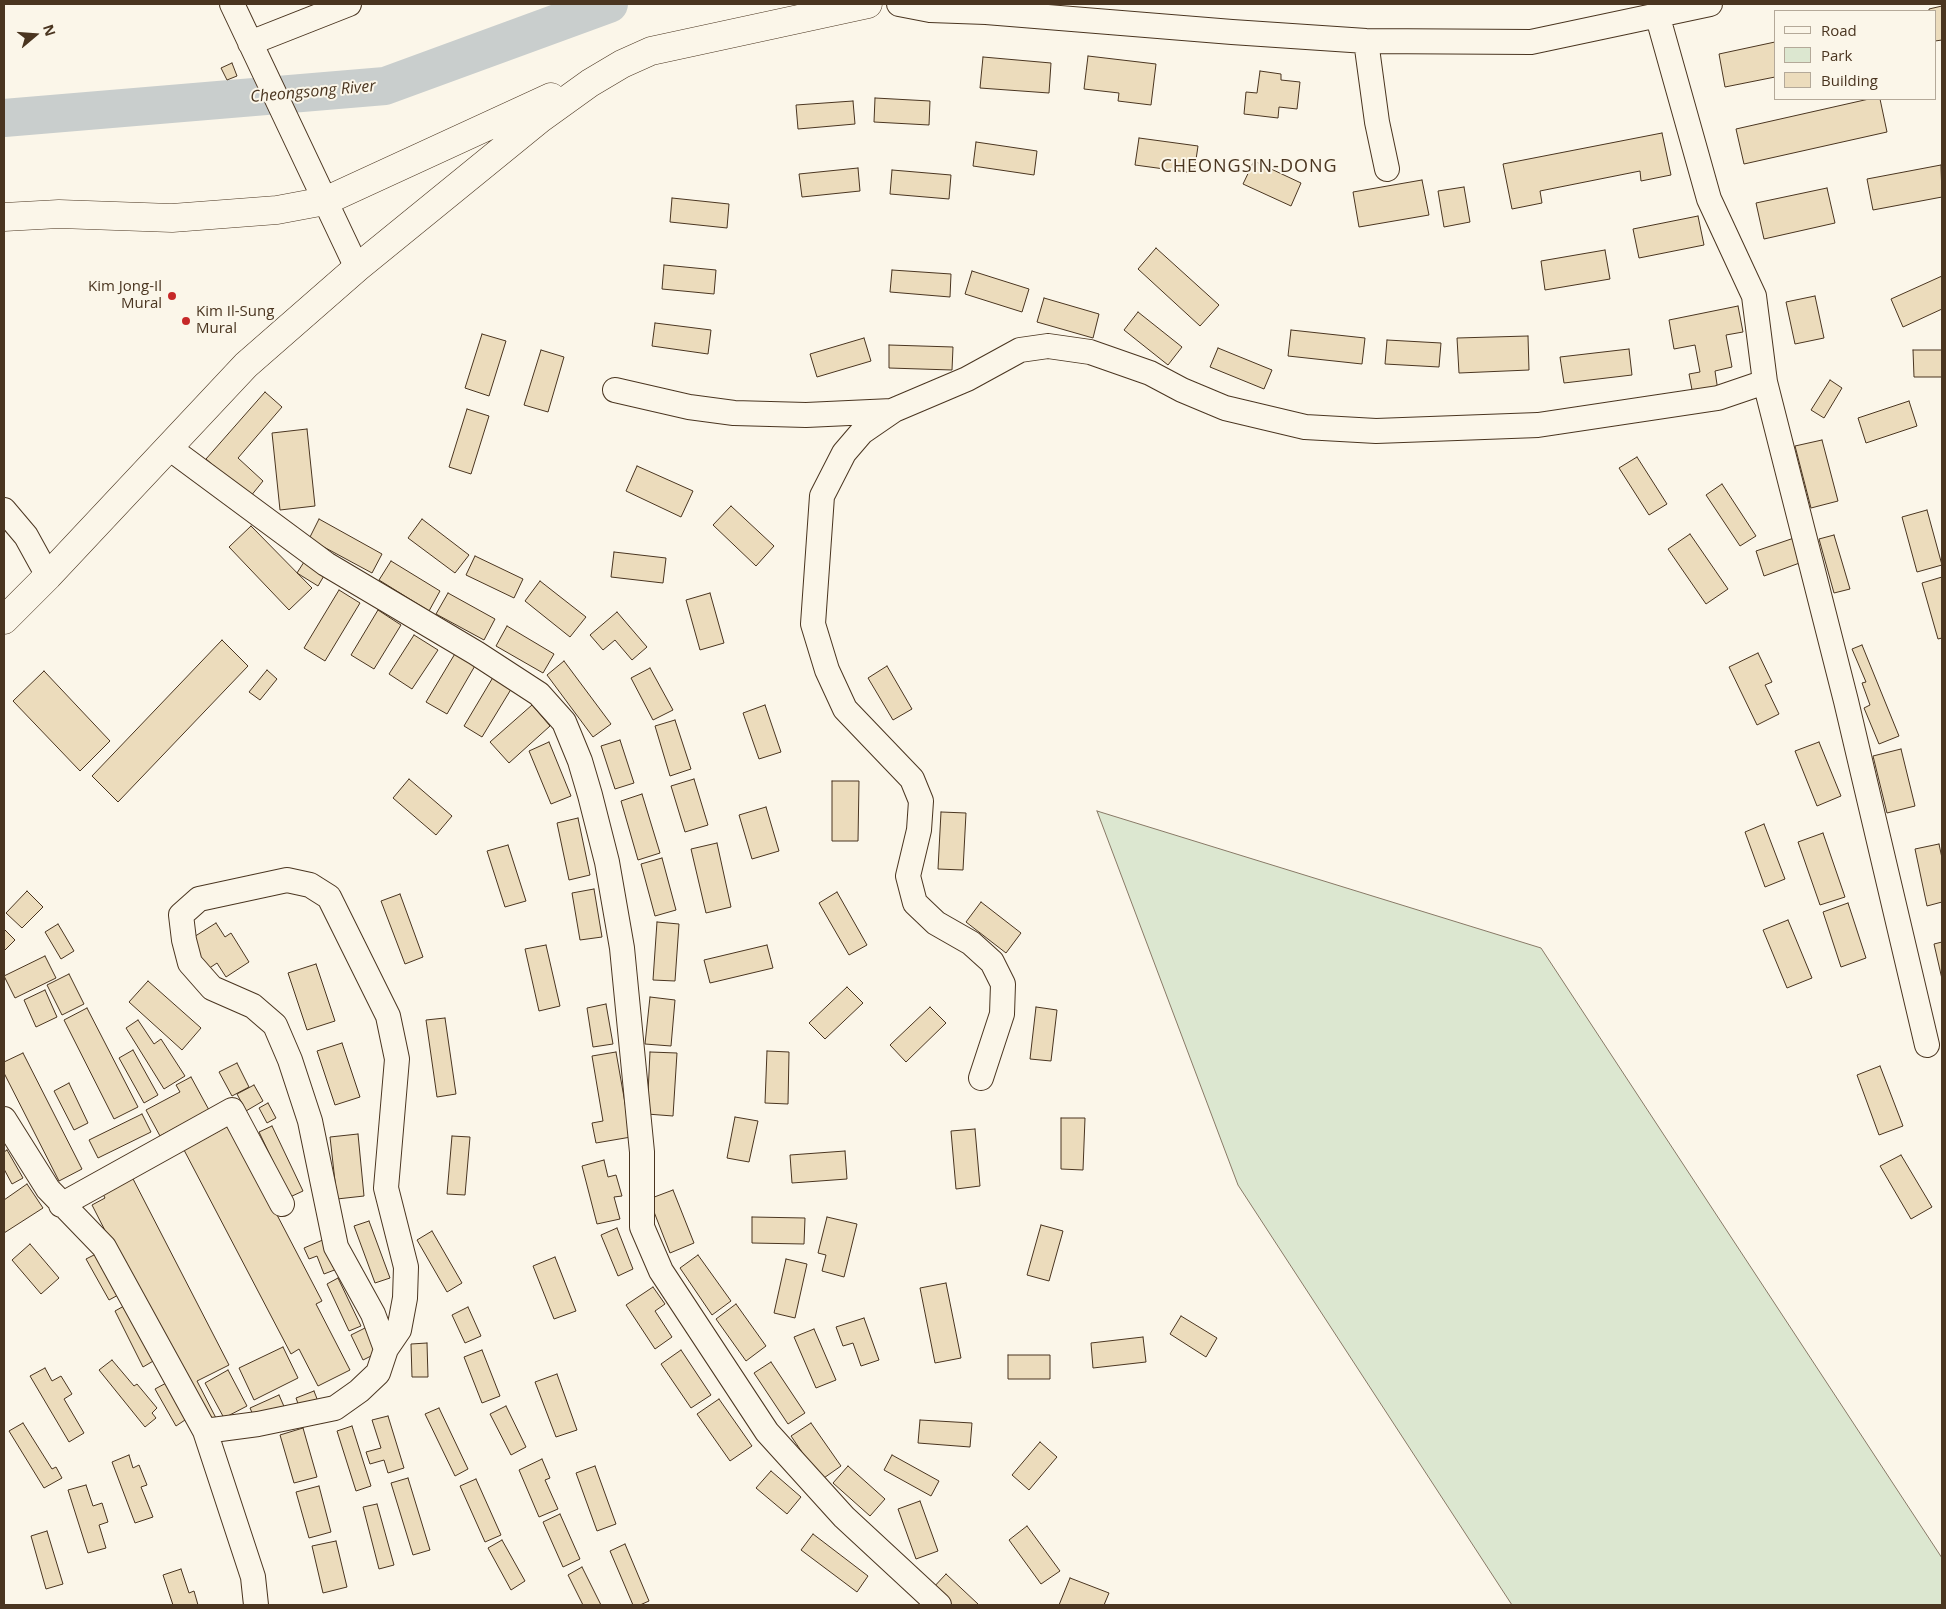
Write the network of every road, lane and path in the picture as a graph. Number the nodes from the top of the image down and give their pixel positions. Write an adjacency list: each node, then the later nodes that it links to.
1 (232, 4): 8 (street)
2 (349, 4): 8 (street)
3 (868, 4): 9 (main road)
4 (899, 4): 7 (street)
5 (1710, 4): 6 (street)
6 (1657, 14): 7 (street); 14 (street)
7 (1366, 40): 10 (street)
8 (250, 43): 11 (street)
9 (590, 83): 11 (main road); 13 (main road)
10 (1386, 169)
11 (325, 201): 12 (main road); 13 (street)
12 (4, 217)
13 (357, 268): 17 (main road)
14 (1765, 382): 16 (street); 21 (street)
15 (615, 390): 16 (street)
16 (894, 410): 22 (street)
17 (168, 447): 19 (main road); 29 (street)
18 (4, 510): 19 (street)
19 (48, 576): 20 (main road)
20 (4, 620)
21 (1927, 1045)
22 (982, 1078)
23 (4, 1119): 25 (street)
24 (282, 1204): 25 (street)
25 (61, 1205): 27 (street)
26 (386, 1349): 26 (street); 27 (street)
27 (205, 1431): 28 (street)
28 (256, 1605)
29 (939, 1605)

